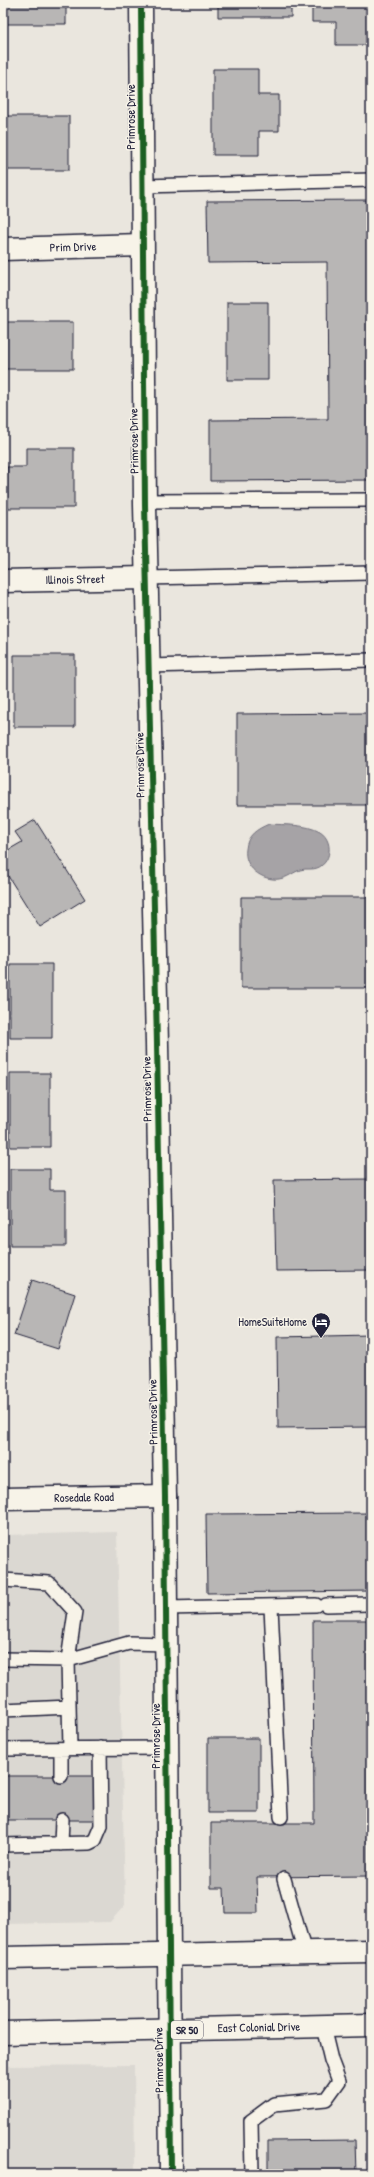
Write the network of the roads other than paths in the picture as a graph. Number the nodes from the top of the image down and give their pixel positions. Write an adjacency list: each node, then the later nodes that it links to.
1 (141, 3): 3 (main road, Primrose Drive)
2 (371, 180): 3 (lane)
3 (142, 186): 4 (main road, Primrose Drive)
4 (142, 245): 5 (main road, Prim Drive); 7 (main road, Primrose Drive)
5 (3, 249)
6 (371, 500): 7 (lane)
7 (146, 501): 9 (main road, Primrose Drive)
8 (371, 573): 9 (lane)
9 (146, 578): 10 (main road, Illinois Street); 12 (main road, Primrose Drive)
10 (3, 581)
11 (371, 660): 12 (lane)
12 (149, 666): 13 (main road, Primrose Drive)
13 (165, 1496): 14 (main road, Rosedale Road); 18 (main road, Primrose Drive)
14 (3, 1498)
15 (3, 1580): 21 (lane)
16 (369, 1604): 17 (lane)
17 (271, 1607): 18 (lane); 29 (lane)
18 (166, 1608): 19 (main road, Primrose Drive)
19 (166, 1644): 21 (lane); 25 (main road, Primrose Drive)
20 (3, 1659): 21 (lane)
21 (68, 1660): 22 (lane)
22 (69, 1707): 23 (lane); 27 (lane)
23 (3, 1710)
24 (100, 1748): 25 (lane); 27 (lane); 31 (lane)
25 (167, 1748): 36 (main road, Primrose Drive)
26 (3, 1749): 27 (lane)
27 (65, 1749): 28 (lane)
28 (61, 1776)
29 (281, 1817)
30 (62, 1820): 31 (lane)
31 (61, 1844): 32 (lane)
32 (3, 1845)
33 (284, 1879): 35 (lane)
34 (371, 1951): 35 (main road)
35 (305, 1953): 36 (main road)
36 (168, 1955): 37 (main road); 40 (main road, Primrose Drive)
37 (3, 1958)
38 (371, 2025): 39 (main road, East Colonial Drive / SR 50)
39 (323, 2026): 40 (main road, East Colonial Drive / SR 50); 43 (lane)
40 (169, 2030): 41 (main road, East Colonial Drive / SR 50); 42 (main road, Primrose Drive)
41 (3, 2033)
42 (171, 2174)
43 (252, 2174)

